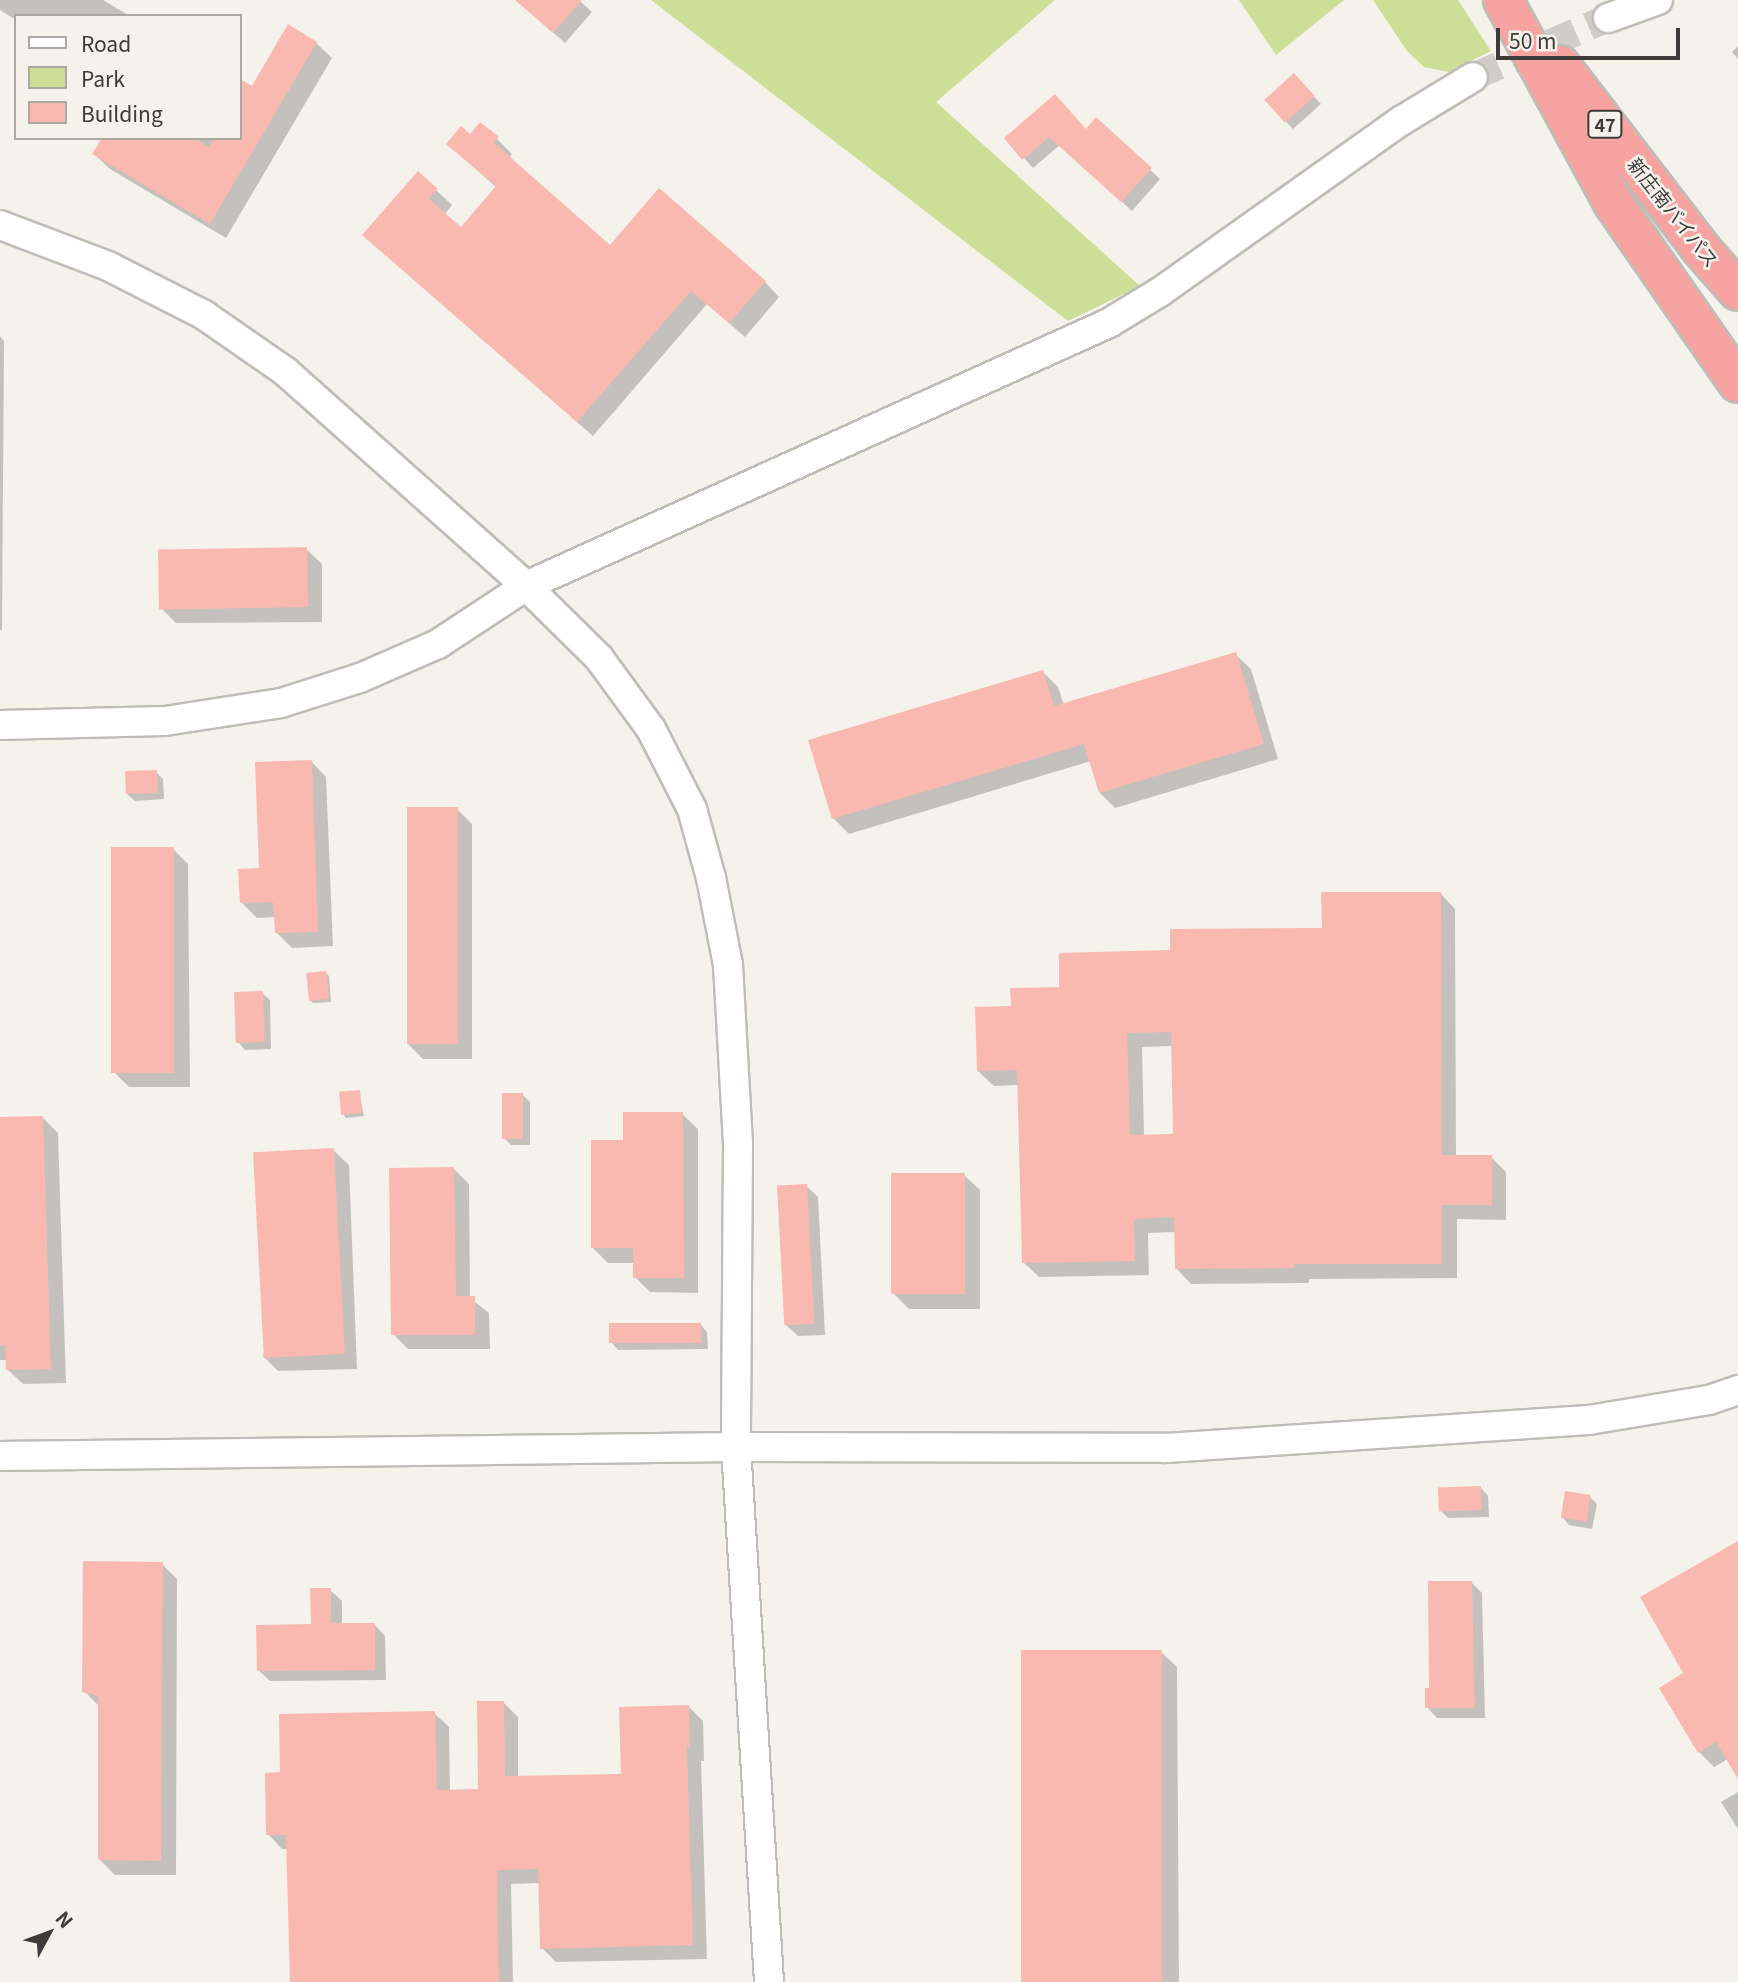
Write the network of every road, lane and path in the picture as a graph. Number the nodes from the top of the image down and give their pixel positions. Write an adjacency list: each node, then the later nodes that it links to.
1 (1503, 0): 10 (highway)
2 (1510, 0): 7 (highway, 新庄南バイパス / 47)
3 (1658, 0): 4 (street)
4 (1608, 18)
5 (1473, 77): 11 (street)
6 (0, 225): 11 (street)
7 (1701, 249): 8 (highway); 9 (highway, 新庄南バイパス / 47)
8 (1738, 280)
9 (1738, 291)
10 (1738, 383)
11 (526, 586): 12 (street); 14 (street)
12 (0, 724)
13 (1738, 1390): 14 (street)
14 (736, 1447): 15 (street); 16 (street)
15 (0, 1456)
16 (769, 1982)

